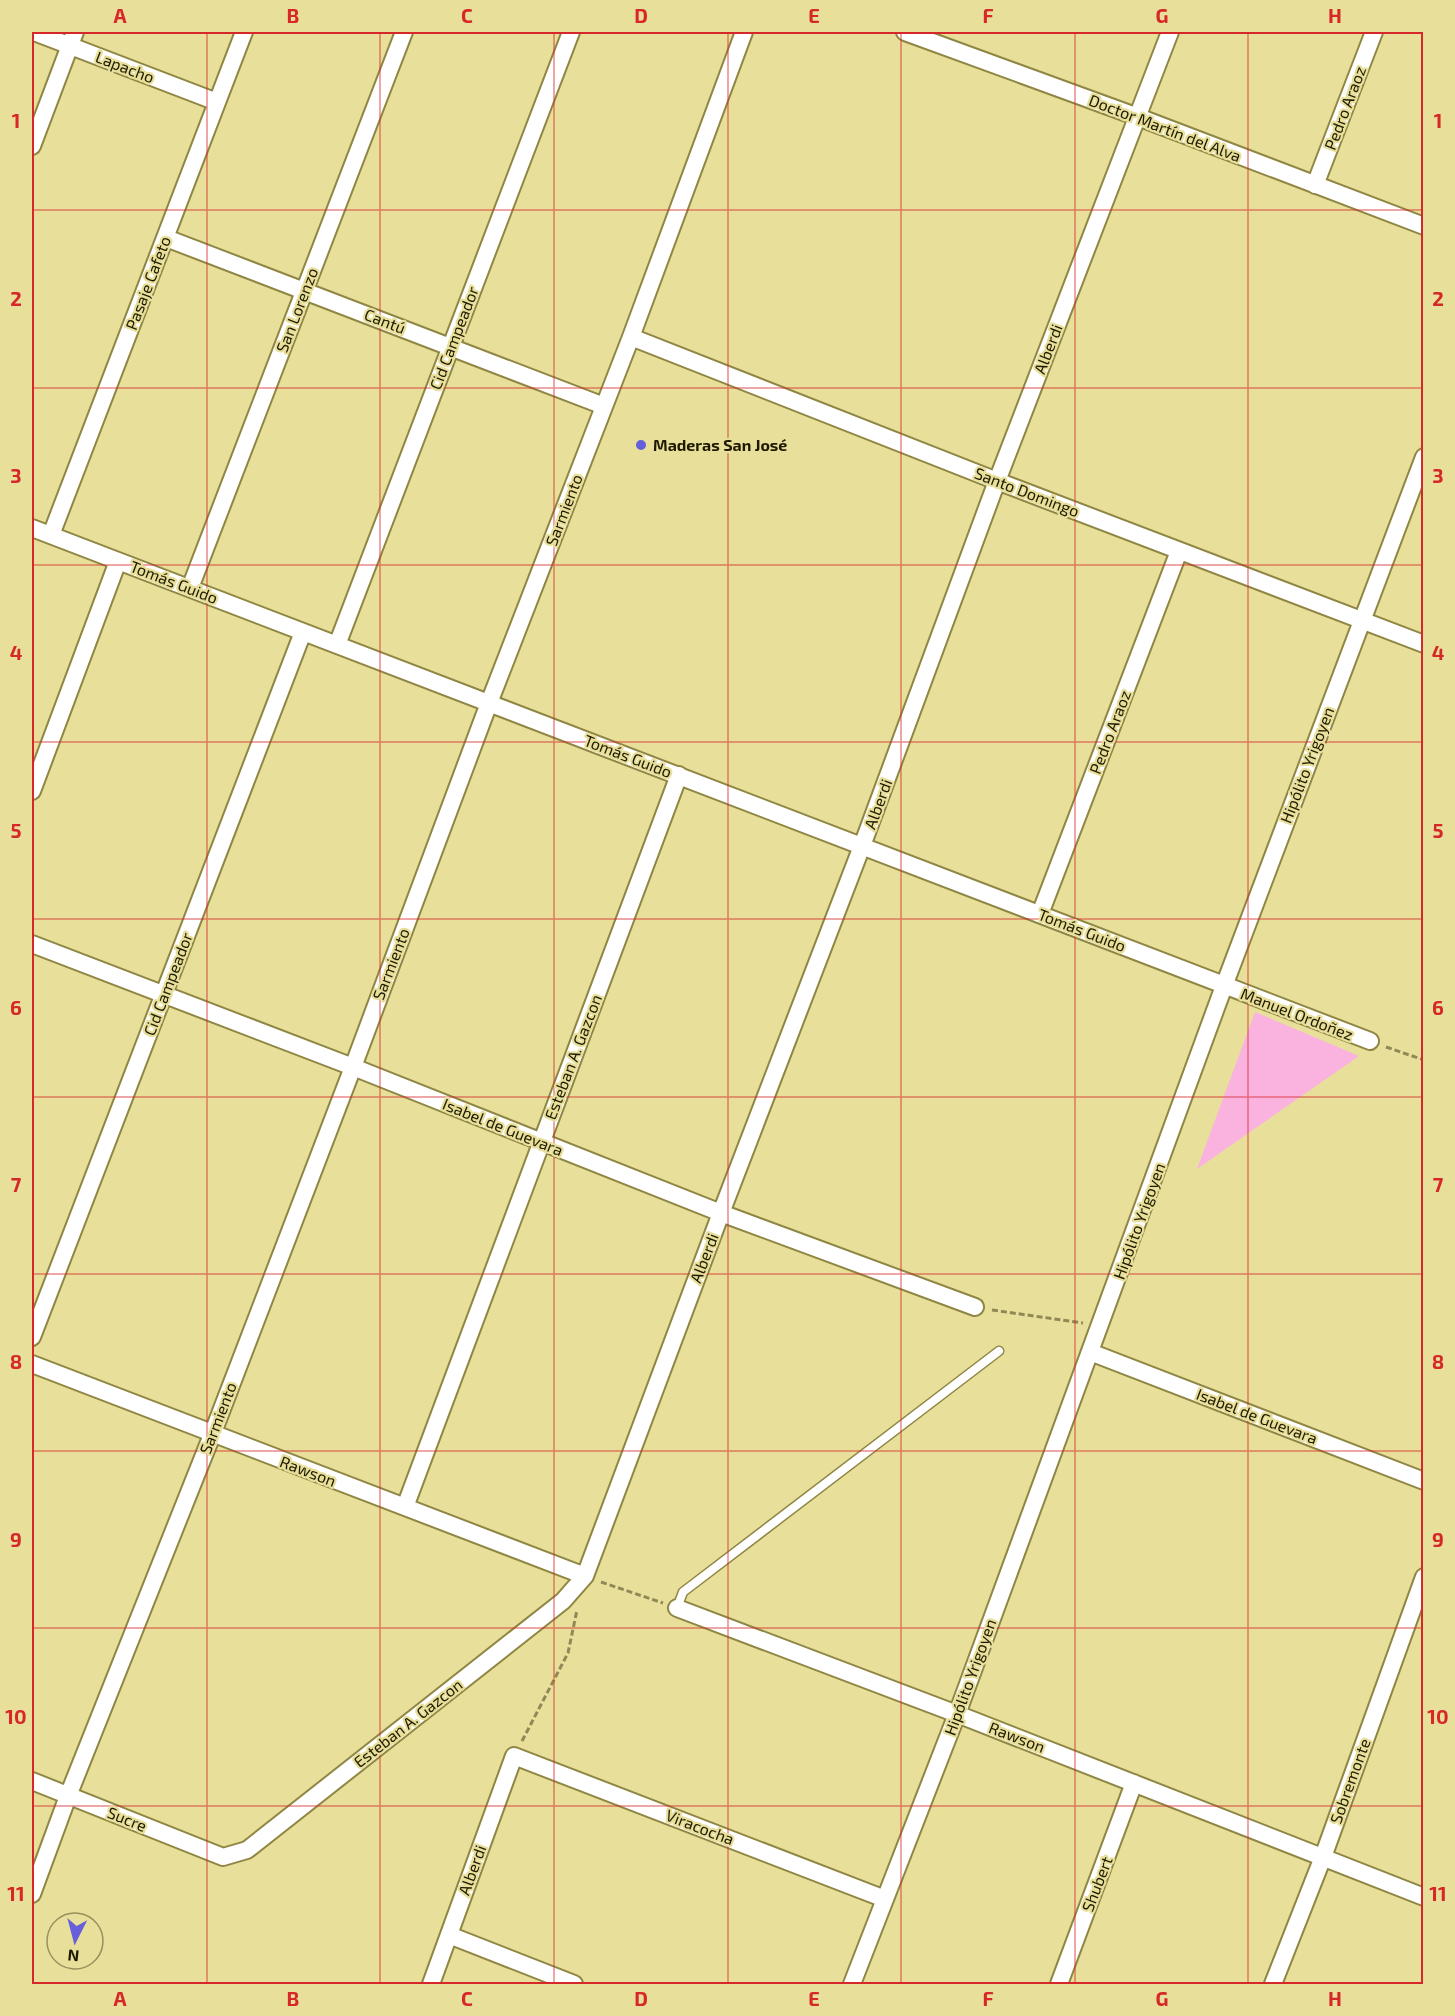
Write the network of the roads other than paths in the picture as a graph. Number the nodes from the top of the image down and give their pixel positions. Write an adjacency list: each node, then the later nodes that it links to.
1 (34, 32): 9 (street, Lapacho)
2 (244, 32): 10 (street, Pasaje Cafeto)
3 (404, 32): 16 (street, San Lorenzo)
4 (571, 32): 18 (street, Cid Campeador)
5 (744, 32): 17 (street, Sarmiento)
6 (905, 32): 11 (street, Doctor Martín del Alva)
7 (1170, 32): 11 (street, Alberdi)
8 (1374, 32): 13 (street, Pedro Araoz)
9 (72, 38): 10 (street, Lapacho); 12 (street)
10 (217, 102): 15 (street, Pasaje Cafeto)
11 (1138, 117): 13 (street, Doctor Martín del Alva); 21 (street, Alberdi)
12 (32, 146)
13 (1316, 185): 14 (street, Doctor Martín del Alva)
14 (1424, 226)
15 (166, 238): 16 (street, Cantú); 23 (street, Pasaje Cafeto)
16 (305, 291): 18 (street, Cantú); 26 (street, San Lorenzo)
17 (631, 336): 19 (street, Sarmiento); 21 (street, Santo Domingo)
18 (451, 346): 19 (street, Cantú); 30 (street, Cid Campeador)
19 (604, 405): 31 (street, Sarmiento)
20 (1424, 457): 27 (street, Hipólito Yrigoyen)
21 (997, 481): 24 (street, Santo Domingo); 34 (street, Alberdi)
22 (32, 528): 23 (street, Tomás Guido)
23 (51, 535): 25 (street, Tomás Guido)
24 (1179, 551): 27 (street, Santo Domingo); 35 (street, Pedro Araoz)
25 (118, 561): 26 (street, Tomás Guido); 33 (street)
26 (190, 588): 28 (street, Tomás Guido)
27 (1361, 620): 29 (street, Santo Domingo); 37 (street, Hipólito Yrigoyen)
28 (303, 632): 30 (street, Tomás Guido); 38 (street, Cid Campeador)
29 (1424, 644)
30 (337, 645): 31 (street, Tomás Guido)
31 (489, 703): 32 (street, Tomás Guido); 40 (street, Sarmiento)
32 (679, 776): 34 (street, Tomás Guido); 41 (street, Esteban A. Gazcon)
33 (32, 791)
34 (862, 846): 35 (street, Tomás Guido); 42 (street, Alberdi)
35 (1040, 914): 37 (street, Tomás Guido)
36 (32, 944): 38 (street, Isabel de Guevara)
37 (1224, 986): 39 (street, Manuel Ordoñez); 46 (street, Hipólito Yrigoyen)
38 (165, 994): 40 (street, Isabel de Guevara); 44 (street, Cid Campeador)
39 (1370, 1041)
40 (352, 1066): 41 (street, Isabel de Guevara); 48 (street, Sarmiento)
41 (540, 1142): 42 (street, Isabel de Guevara); 50 (street, Esteban A. Gazcon)
42 (721, 1213): 43 (street, Isabel de Guevara); 51 (street, Alberdi)
43 (975, 1307)
44 (32, 1337)
45 (999, 1352): 53 (lane)
46 (1090, 1352): 49 (street, Isabel de Guevara); 54 (street, Hipólito Yrigoyen)
47 (32, 1364): 48 (street, Rawson)
48 (212, 1435): 50 (street, Rawson); 58 (street, Sarmiento)
49 (1424, 1481)
50 (405, 1507): 51 (street, Rawson)
51 (585, 1576): 59 (street, Esteban A. Gazcon)
52 (1424, 1577): 60 (street, Sobremonte)
53 (676, 1608): 54 (street, Rawson)
54 (957, 1713): 57 (street, Rawson); 63 (street, Hipólito Yrigoyen)
55 (514, 1756): 63 (street, Viracocha); 64 (street, Alberdi)
56 (32, 1781): 58 (street, Sucre)
57 (1134, 1783): 60 (street, Rawson); 68 (street, Shubert)
58 (69, 1796): 59 (street, Sucre); 61 (street, Sarmiento)
59 (223, 1857)
60 (1323, 1857): 62 (street, Rawson); 69 (street, Sobremonte)
61 (32, 1894)
62 (1424, 1897)
63 (885, 1899): 67 (street, Hipólito Yrigoyen)
64 (449, 1935): 65 (street, Alberdi); 66 (street)
65 (431, 1984)
66 (574, 1984)
67 (852, 1984)
68 (1059, 1984)
69 (1273, 1984)

